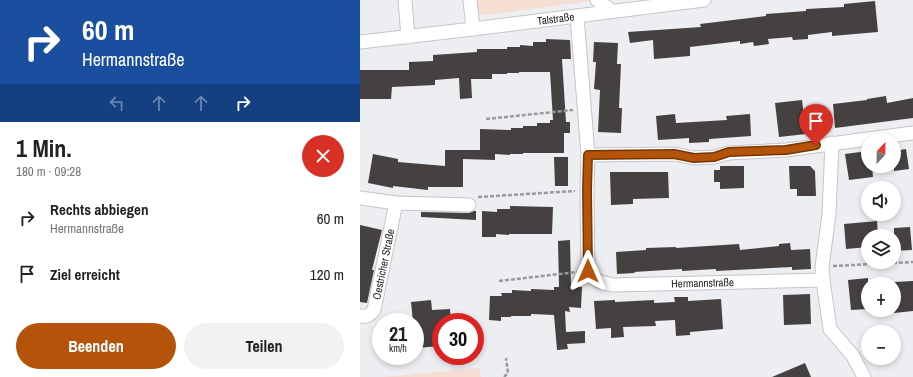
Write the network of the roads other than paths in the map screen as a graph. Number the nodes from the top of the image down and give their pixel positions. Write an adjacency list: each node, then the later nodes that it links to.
1 (405, 0): 8 (street)
2 (470, 0): 7 (street)
3 (597, 0): 5 (street)
4 (704, 0): 5 (street, Talstraße)
5 (612, 11): 6 (street, Talstraße)
6 (577, 16): 7 (street, Talstraße); 12 (street)
7 (473, 29): 8 (street, Talstraße)
8 (408, 37): 9 (street, Talstraße)
9 (360, 42)
10 (913, 133): 11 (street)
11 (832, 143): 12 (street); 16 (street)
12 (588, 155): 16 (street, Hermannstraße)
13 (360, 198): 14 (street)
14 (396, 203): 15 (street); 17 (street, Oestricher Straße)
15 (469, 205)
16 (823, 280): 18 (street)
17 (360, 316)
18 (864, 377)

